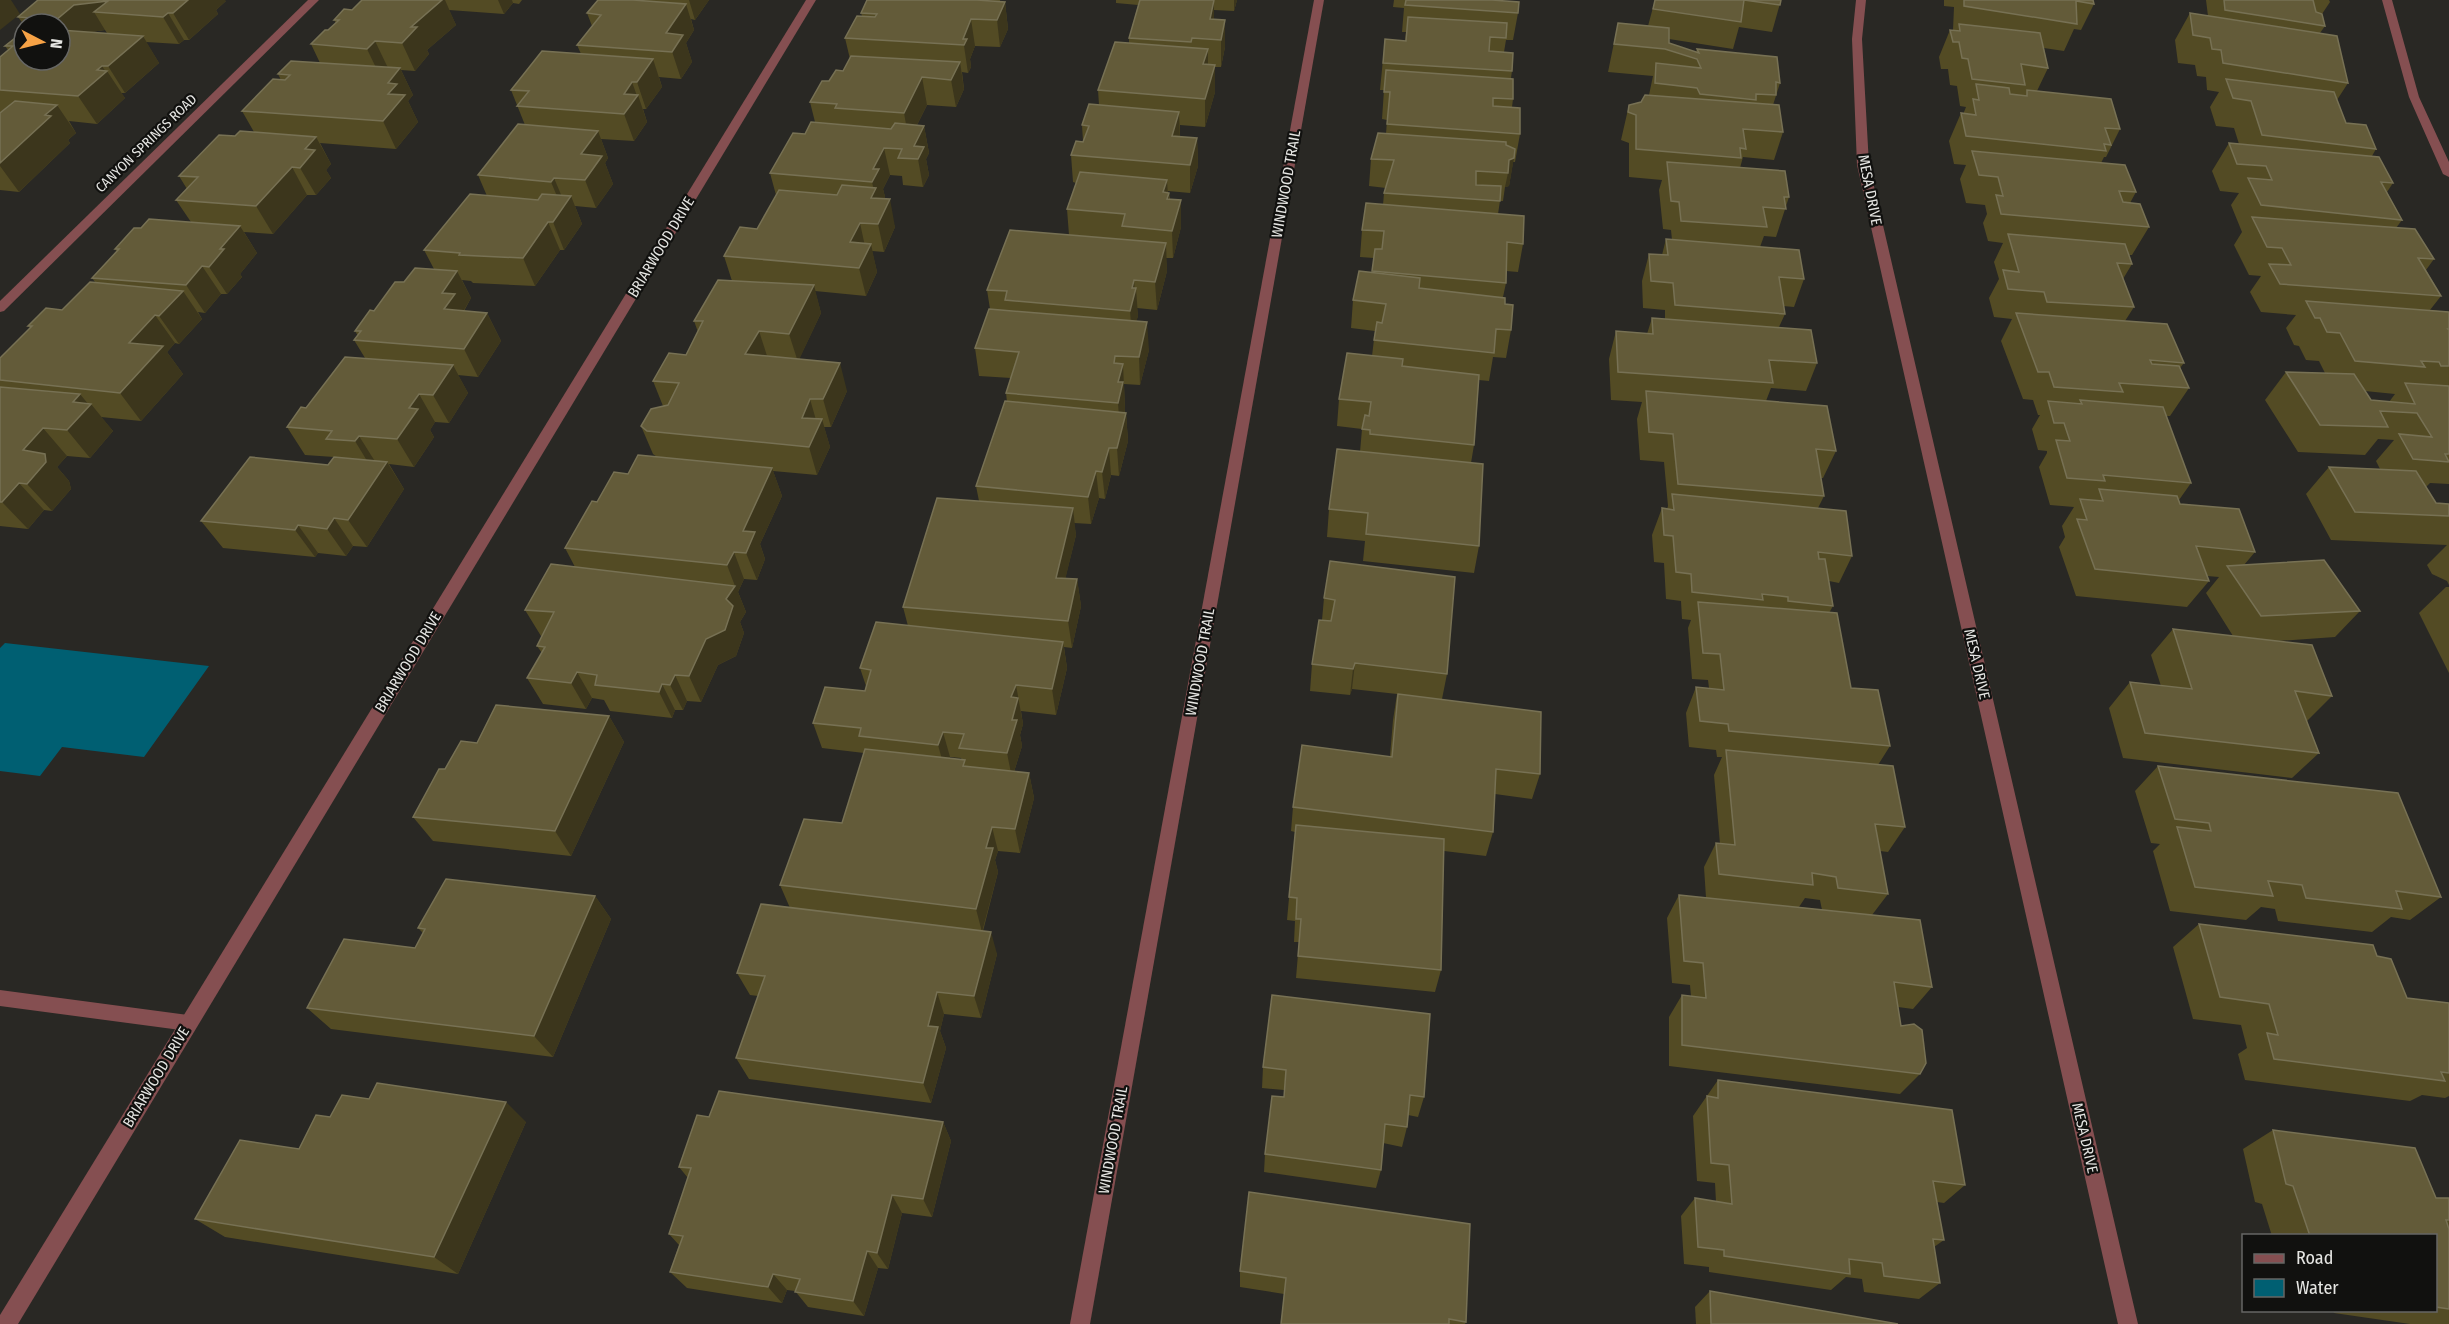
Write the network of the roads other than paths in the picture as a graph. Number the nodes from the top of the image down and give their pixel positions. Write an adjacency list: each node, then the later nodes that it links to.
1 (314, 0): 7 (street, CANYON SPRINGS ROAD)
2 (811, 0): 9 (street, BRIARWOOD DRIVE)
3 (1319, 0): 11 (street, WINDWOOD TRAIL)
4 (1861, 0): 12 (street, MESA DRIVE)
5 (2387, 0): 6 (street)
6 (2449, 174)
7 (0, 308)
8 (0, 998): 9 (street)
9 (188, 1023): 10 (street, BRIARWOOD DRIVE)
10 (6, 1324)
11 (1080, 1324)
12 (2128, 1324)

